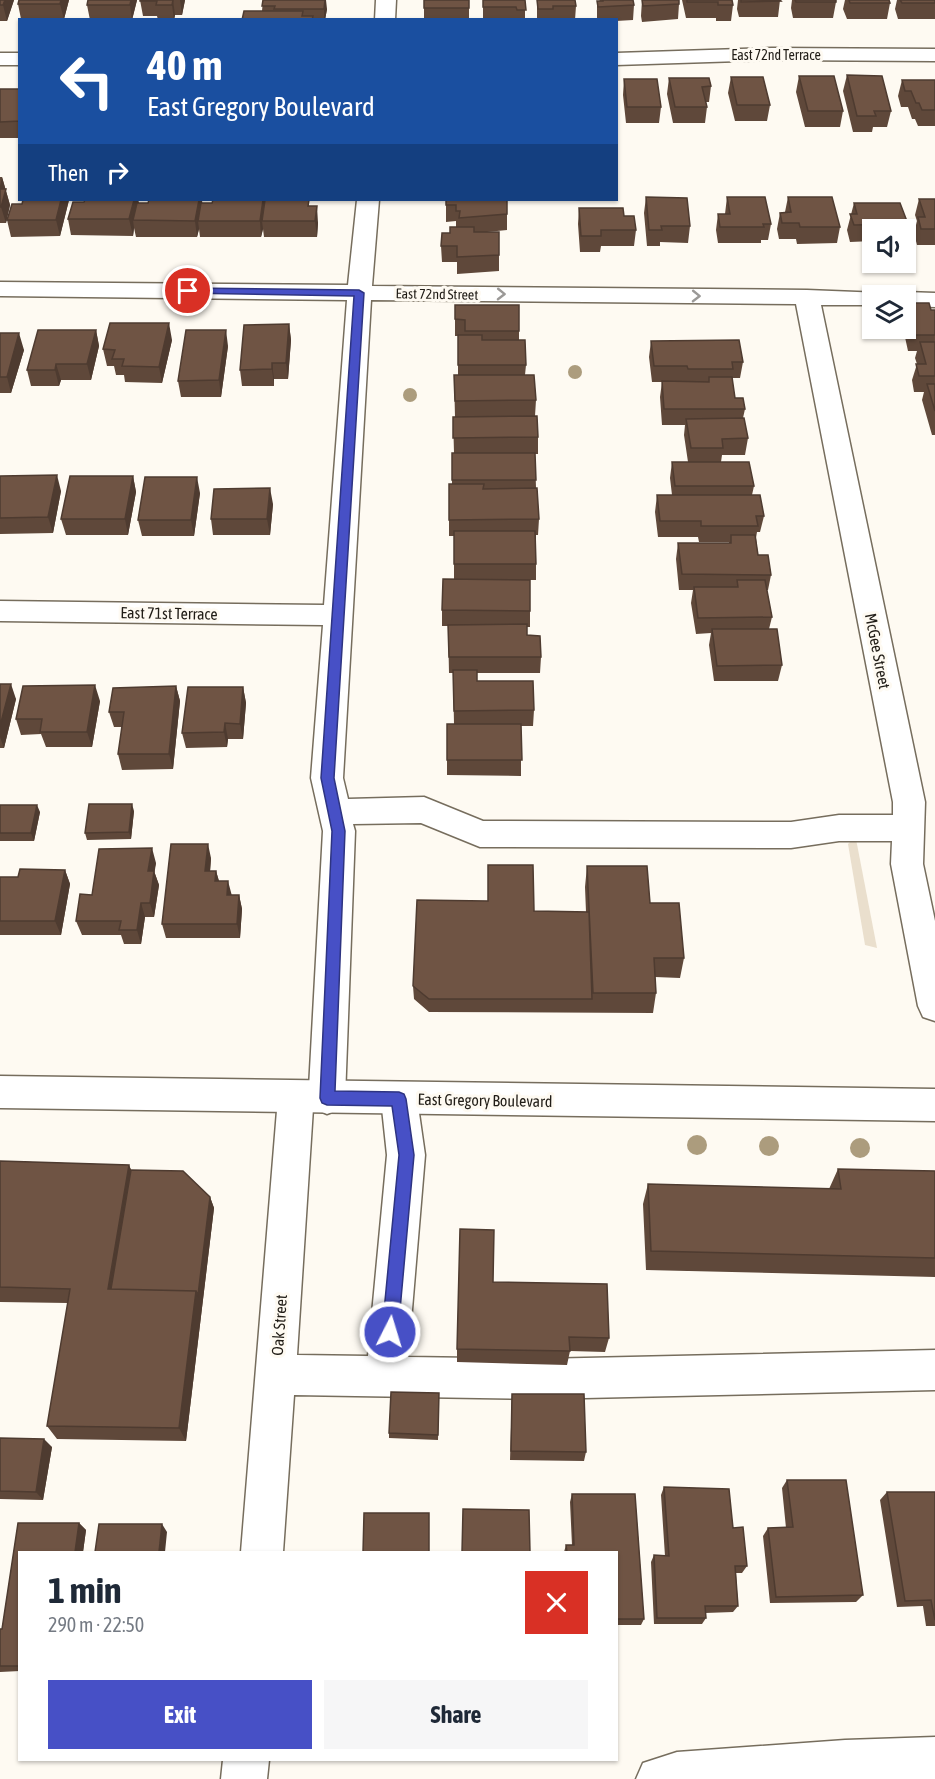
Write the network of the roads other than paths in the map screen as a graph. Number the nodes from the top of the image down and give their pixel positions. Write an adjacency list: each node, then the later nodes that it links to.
1 (386, 0): 2 (street)
2 (385, 18)
3 (935, 55): 5 (street, East 72nd Terrace)
4 (0, 59): 6 (street)
5 (618, 59)
6 (18, 60)
7 (368, 201): 9 (street, Oak Street)
8 (0, 289): 9 (street, East 72nd Street)
9 (359, 293): 10 (street, East 72nd Street, one-way to 10); 15 (street, Oak Street)
10 (807, 297): 11 (street, East 72nd Street); 17 (street, McGee Street)
11 (862, 298)
12 (916, 299): 13 (street)
13 (935, 300)
14 (0, 611): 15 (street, East 71st Terrace)
15 (337, 615): 16 (street, Oak Street)
16 (335, 812): 17 (street); 20 (street, Oak Street)
17 (908, 828): 18 (street, McGee Street)
18 (935, 1006)
19 (0, 1092): 20 (street, East Gregory Boulevard)
20 (312, 1098): 21 (street, East Gregory Boulevard); 24 (street, Oak Street)
21 (399, 1099): 22 (street, East Gregory Boulevard); 25 (street)
22 (935, 1106)
23 (935, 1370): 25 (street)
24 (275, 1375): 25 (street); 26 (street, Oak Street)
25 (386, 1376)
26 (262, 1551)
27 (935, 1760): 30 (street)
28 (246, 1761): 29 (street)
29 (244, 1779)
30 (659, 1779)

